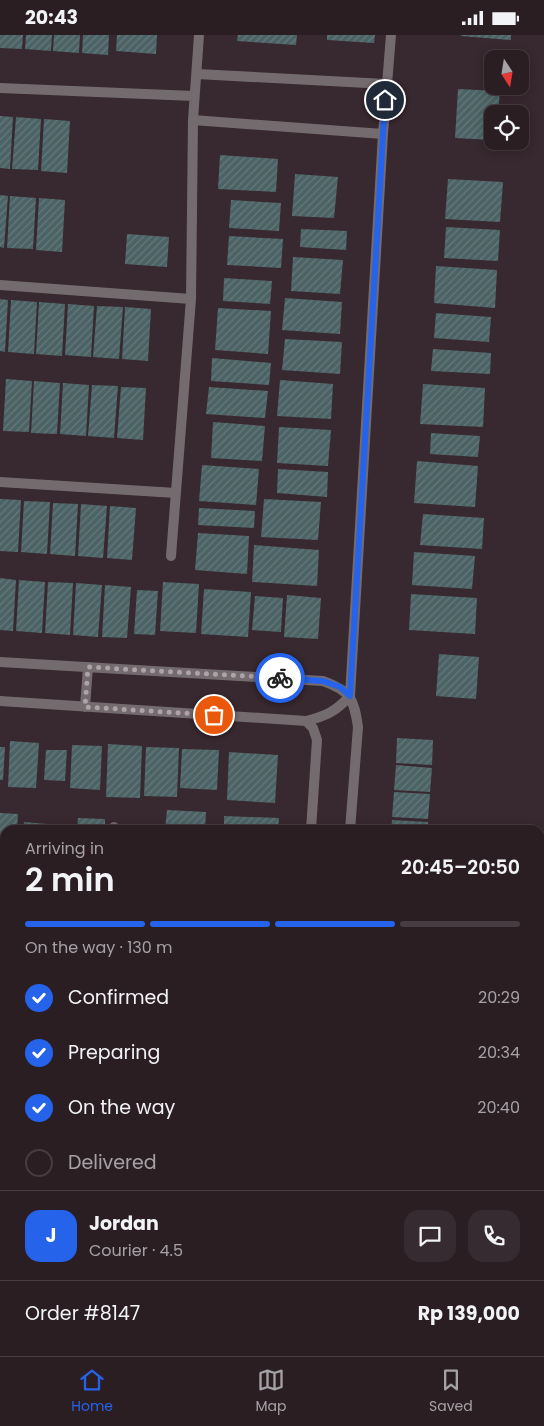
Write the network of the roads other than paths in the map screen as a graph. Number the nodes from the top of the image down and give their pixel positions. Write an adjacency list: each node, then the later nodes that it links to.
1 (199, 35): 3 (street)
2 (391, 35): 4 (street)
3 (197, 74): 4 (street); 6 (street)
4 (386, 84): 8 (street)
5 (0, 88): 6 (street)
6 (194, 96): 7 (street)
7 (193, 120): 8 (street); 10 (street)
8 (382, 133): 16 (street)
9 (0, 285): 10 (street)
10 (190, 299): 12 (street)
11 (0, 482): 12 (street)
12 (176, 493): 13 (street)
13 (172, 556)
14 (0, 662): 15 (street)
15 (88, 667): 16 (street); 18 (street)
16 (350, 696): 19 (street); 21 (street)
17 (0, 701): 18 (street)
18 (85, 707): 19 (street)
19 (306, 721): 20 (street)
20 (311, 825)
21 (350, 825)

